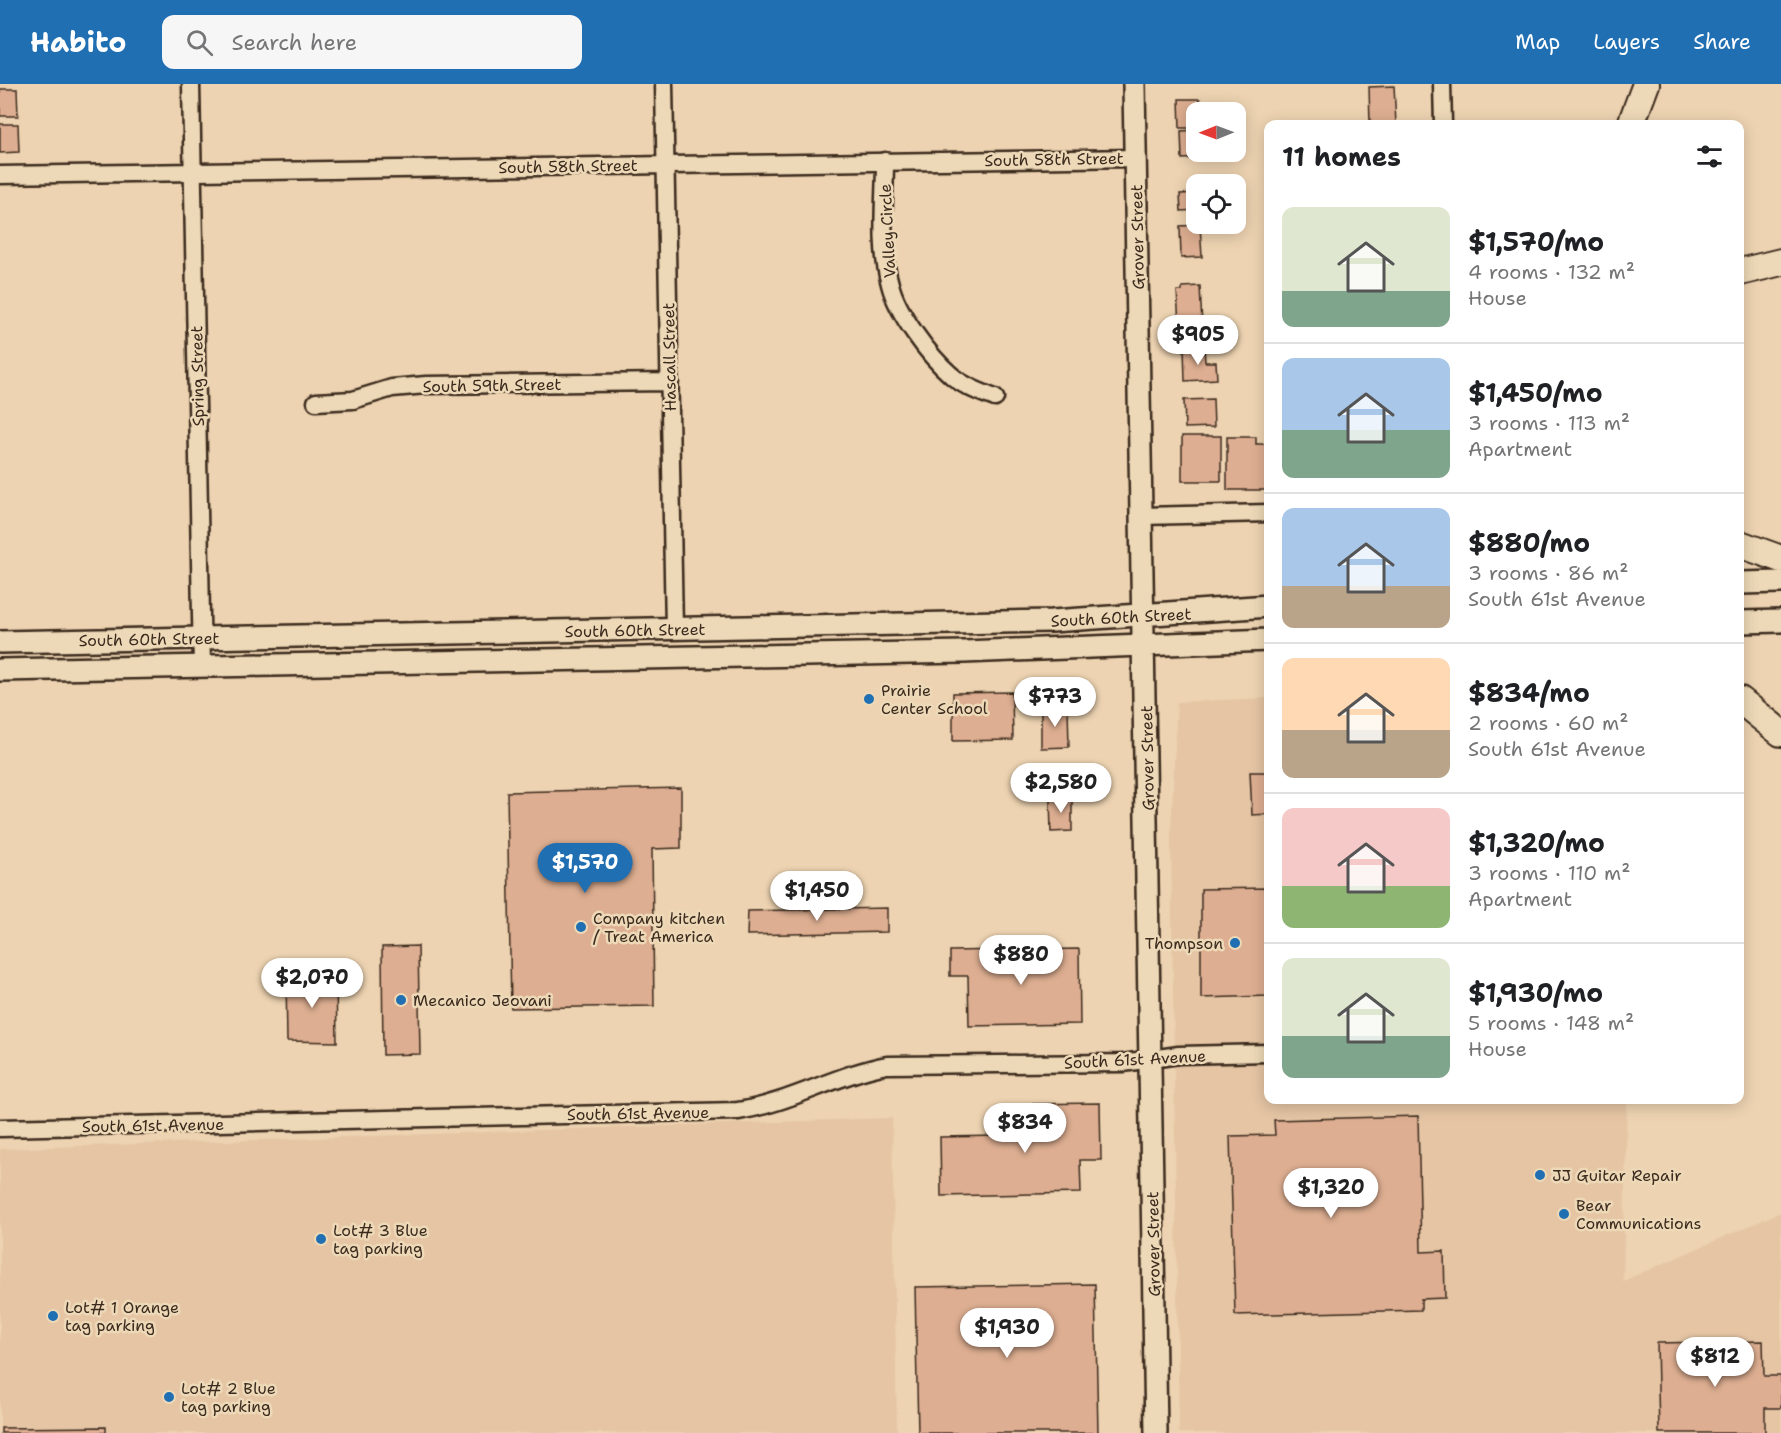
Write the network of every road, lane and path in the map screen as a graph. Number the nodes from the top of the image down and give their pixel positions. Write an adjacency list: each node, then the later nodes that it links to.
1 (191, 84): 11 (street, Spring Street)
2 (664, 84): 10 (street, Hascall Street)
3 (1134, 84): 8 (main road, Grover Street)
4 (1442, 84): 6 (street)
5 (1646, 84): 7 (highway)
6 (1443, 120)
7 (1632, 120)
8 (1136, 158): 9 (street, South 58th Street); 19 (main road, Grover Street)
9 (885, 161): 10 (street, South 58th Street); 16 (street, Valley Circle)
10 (666, 165): 11 (street, South 58th Street); 15 (street, Hascall Street)
11 (192, 171): 12 (street, South 58th Street); 30 (street, Spring Street)
12 (0, 175)
13 (1781, 262): 14 (highway)
14 (1744, 271)
15 (670, 382): 17 (street, South 59th Street); 29 (street, Hascall Street)
16 (996, 398)
17 (316, 402)
18 (1264, 513): 19 (street)
19 (1142, 516): 25 (main road, Grover Street)
20 (1744, 545): 21 (highway)
21 (1781, 559)
22 (1781, 582): 23 (main road)
23 (1744, 583)
24 (1264, 606): 25 (main road, South 60th Street)
25 (1144, 616): 28 (main road, South 60th Street); 33 (main road, Grover Street)
26 (1781, 621): 27 (main road)
27 (1744, 622)
28 (855, 625): 29 (main road, South 60th Street); 34 (main road)
29 (674, 629): 30 (main road, South 60th Street)
30 (201, 638): 32 (main road, South 60th Street); 35 (street, Spring Street)
31 (1264, 640): 33 (main road, South 60th Street)
32 (0, 642)
33 (1145, 645): 34 (main road, South 60th Street); 40 (main road, Grover Street)
34 (714, 657): 35 (main road, South 60th Street)
35 (201, 668): 36 (main road, South 60th Street)
36 (0, 670)
37 (1744, 703): 38 (highway)
38 (1781, 733)
39 (1264, 1053): 40 (street, South 61st Avenue)
40 (1150, 1060): 41 (street, South 61st Avenue); 42 (main road, Grover Street)
41 (0, 1128)
42 (1156, 1433)

